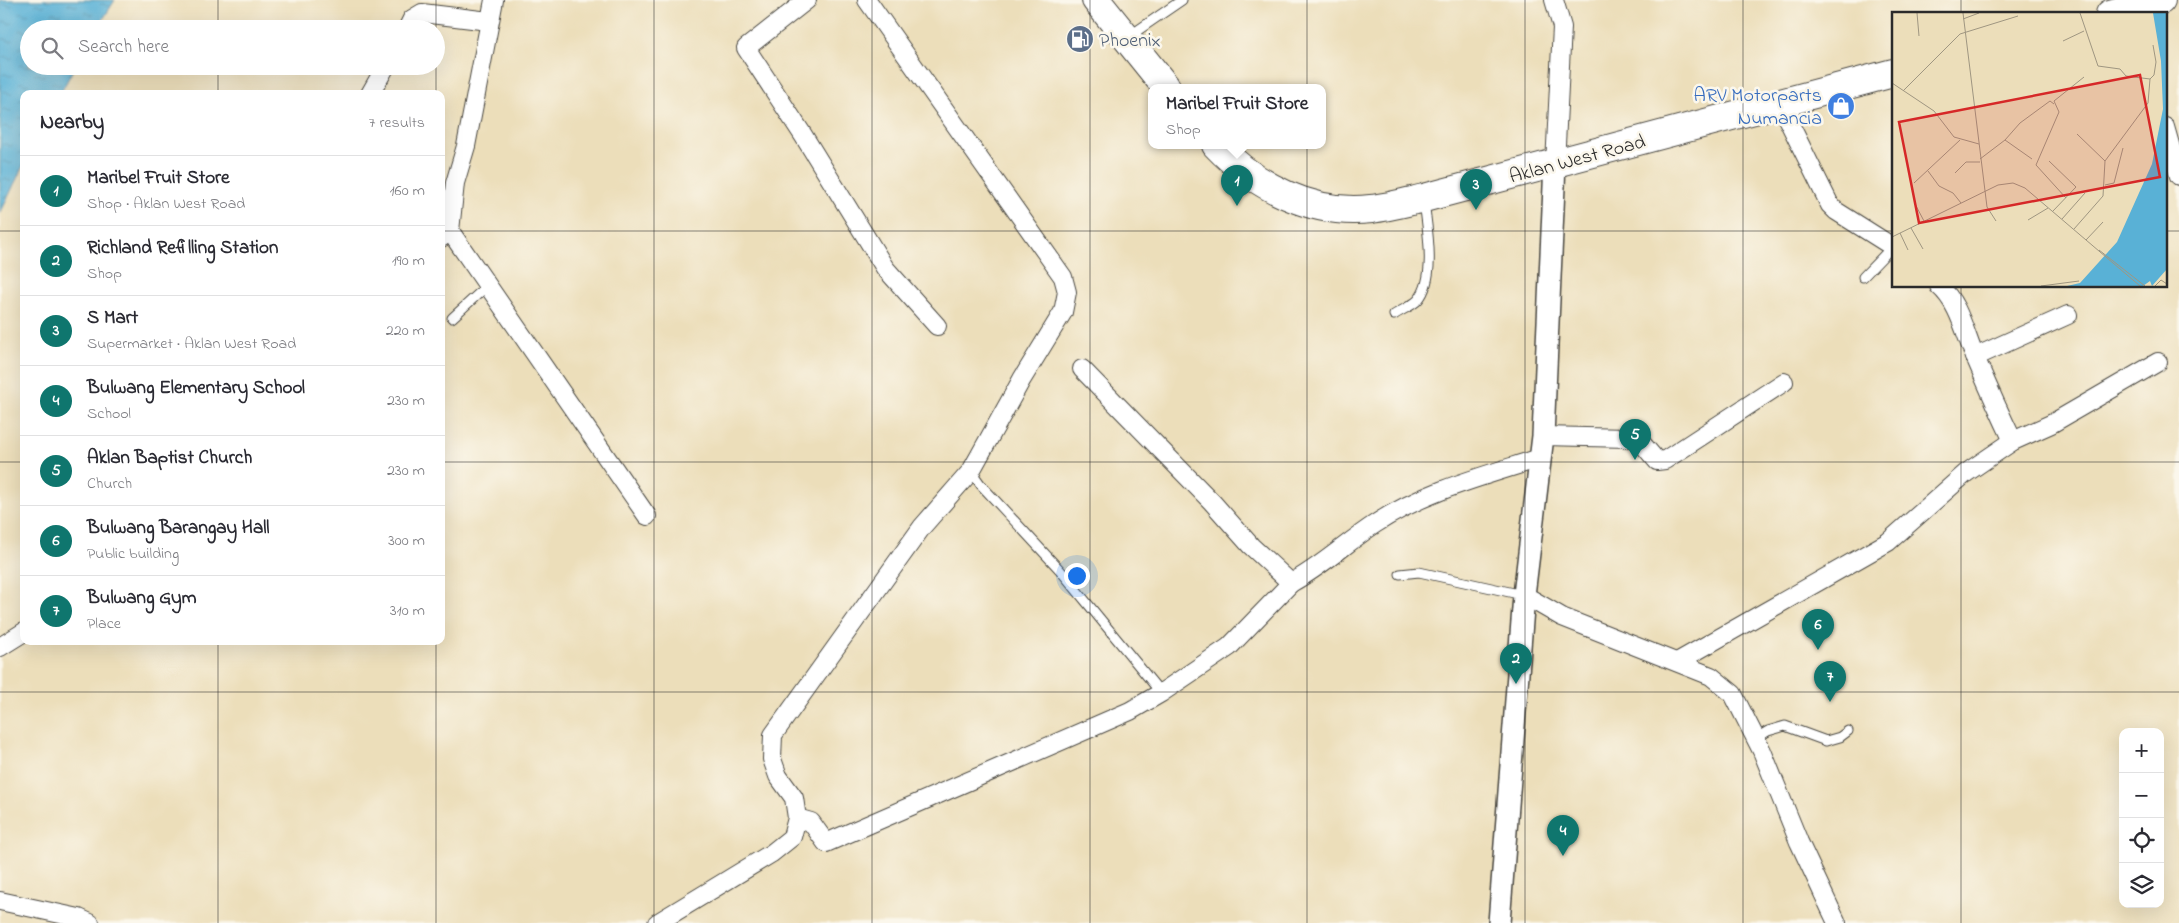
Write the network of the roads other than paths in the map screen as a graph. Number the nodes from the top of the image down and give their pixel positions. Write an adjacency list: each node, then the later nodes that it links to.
1 (494, 0): 10 (street)
2 (807, 0): 30 (street)
3 (868, 0): 38 (street)
4 (1096, 0): 11 (main road)
5 (1182, 0): 11 (lane)
6 (1554, 0): 19 (street)
7 (2161, 0): 8 (main road)
8 (2125, 12)
9 (412, 20): 10 (street)
10 (488, 20): 22 (street)
11 (1133, 47): 14 (main road)
12 (1892, 73): 16 (main road, Aklan West Road)
13 (381, 75): 15 (street)
14 (1164, 84)
15 (372, 90)
16 (1780, 104): 19 (main road, Aklan West Road); 23 (street)
17 (2166, 130): 20 (street)
18 (1221, 149): 21 (main road, Aklan West Road)
19 (1555, 164): 21 (main road, Aklan West Road); 35 (street)
20 (2179, 176)
21 (1424, 198): 27 (lane)
22 (446, 234): 25 (street)
23 (1892, 247): 24 (lane)
24 (1863, 277)
25 (488, 284): 29 (lane); 39 (street)
26 (1941, 288): 31 (street)
27 (1394, 315)
28 (2068, 315): 31 (street)
29 (452, 318)
30 (937, 326)
31 (1975, 357): 36 (street)
32 (2158, 362): 36 (street)
33 (1082, 369): 41 (street)
34 (1784, 382): 35 (street)
35 (1543, 436): 37 (street)
36 (2013, 441): 45 (street)
37 (1540, 458): 41 (street); 42 (street)
38 (972, 471): 46 (lane); 49 (street)
39 (647, 516)
40 (1400, 574): 42 (lane)
41 (1290, 583): 46 (street)
42 (1524, 595): 45 (street); 53 (street)
43 (20, 634): 44 (street)
44 (0, 647)
45 (1677, 662): 48 (street)
46 (1161, 693): 49 (street)
47 (1848, 731): 48 (lane)
48 (1755, 739): 54 (street)
49 (798, 818): 52 (street)
50 (0, 901): 51 (street)
51 (90, 923)
52 (657, 923)
53 (1499, 923)
54 (1837, 923)

